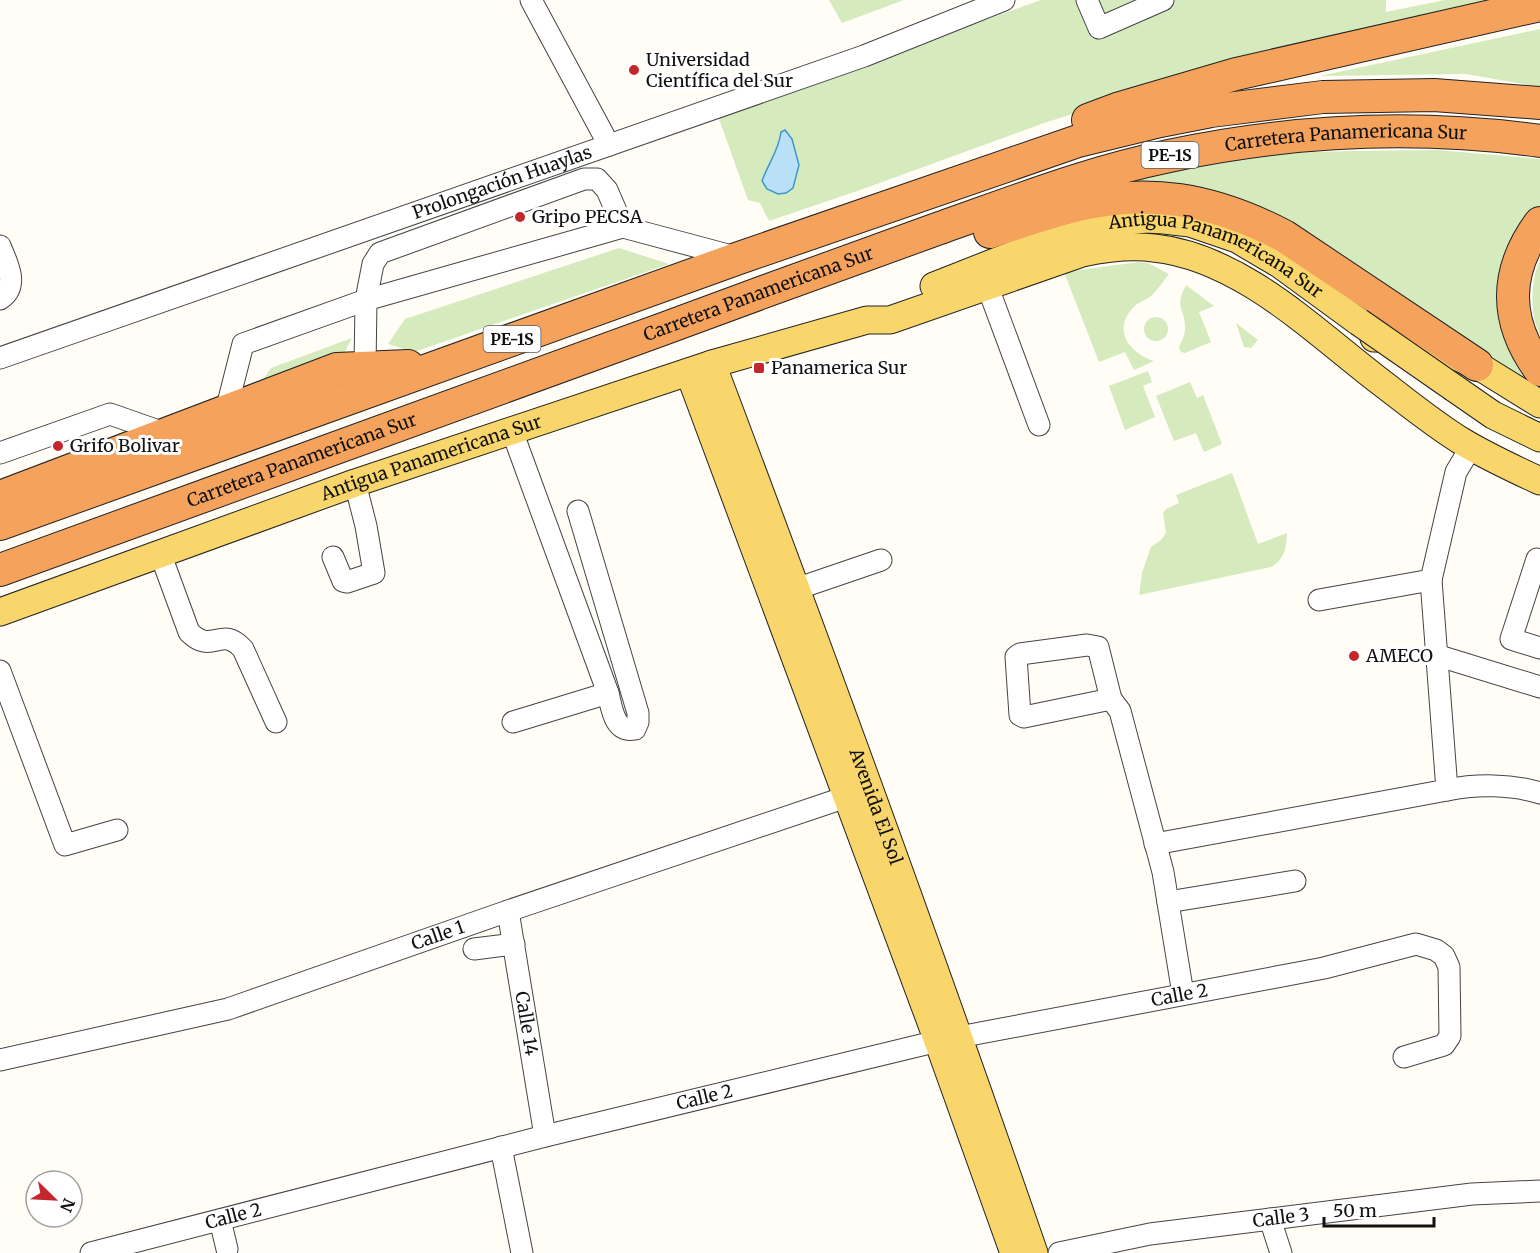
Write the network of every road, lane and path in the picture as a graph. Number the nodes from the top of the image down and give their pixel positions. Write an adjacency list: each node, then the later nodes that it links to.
1 (531, 0): 8 (street)
2 (1004, 0): 8 (street, Prolongación Huaylas)
3 (1087, 0): 4 (street)
4 (1163, 0)
5 (1540, 5): 9 (highway)
6 (1540, 103): 9 (highway, Carretera Panamericana Sur / PE-1S)
7 (1540, 141): 15 (highway, Carretera Panamericana Sur / PE-1S)
8 (609, 145): 23 (street, Prolongación Huaylas)
9 (1026, 158): 14 (highway, Carretera Panamericana Sur / PE-1S)
10 (1540, 223): 28 (highway)
11 (623, 227): 14 (street); 18 (street); 18 (street)
12 (1540, 243): 22 (main road)
13 (0, 246): 17 (street)
14 (739, 258): 24 (highway, Carretera Panamericana Sur / PE-1S)
15 (818, 272): 25 (highway); 47 (highway, Carretera Panamericana Sur / PE-1S)
16 (987, 285): 19 (main road, Antigua Panamericana Sur); 20 (main road, Antigua Panamericana Sur); 31 (street)
17 (0, 299)
18 (366, 300): 26 (street); 30 (street)
19 (867, 320): 27 (main road, Antigua Panamericana Sur); 34 (main road, Antigua Panamericana Sur, bridge)
20 (1316, 333): 21 (main road); 35 (main road, Antigua Panamericana Sur)
21 (1423, 344): 25 (main road); 37 (main road)
22 (1540, 347)
23 (0, 358)
24 (442, 364): 26 (highway); 42 (highway, Carretera Panamericana Sur / PE-1S)
25 (1477, 365): 29 (main road)
26 (365, 368): 30 (highway)
27 (700, 368): 32 (main road, Antigua Panamericana Sur); 49 (main road, Avenida El Sol); 61 (main road, Avenida El Sol)
28 (1540, 370)
29 (1540, 404)
30 (226, 411): 33 (highway)
31 (1039, 425)
32 (512, 431): 39 (main road, Antigua Panamericana Sur); 56 (street)
33 (167, 434): 36 (street); 40 (highway)
34 (1540, 438)
35 (1471, 447): 38 (main road, Antigua Panamericana Sur); 48 (street)
36 (0, 453)
37 (1540, 463)
38 (1540, 481)
39 (355, 483): 43 (main road, Antigua Panamericana Sur); 44 (street)
40 (0, 497)
41 (578, 512): 56 (street)
42 (0, 524)
43 (160, 553): 51 (main road, Antigua Panamericana Sur); 58 (street)
44 (333, 557)
45 (881, 560): 49 (street)
46 (1540, 560): 52 (street)
47 (0, 570)
48 (1431, 580): 50 (street); 53 (street)
49 (796, 589): 61 (main road, Avenida El Sol)
50 (1319, 600)
51 (0, 612)
52 (1540, 648)
53 (1436, 655): 55 (street); 60 (street)
54 (0, 671): 63 (street)
55 (1540, 687)
56 (608, 693): 59 (street)
57 (1111, 699): 57 (street); 64 (street)
58 (276, 722)
59 (513, 722)
60 (1447, 790): 62 (street); 64 (street)
61 (858, 793): 67 (street, Calle 1); 71 (main road, Avenida El Sol)
62 (1540, 793)
63 (117, 830)
64 (1155, 844): 66 (street)
65 (1295, 881): 66 (street)
66 (1168, 902): 70 (street)
67 (508, 911): 68 (street, Calle 14); 73 (street, Calle 1)
68 (514, 944): 69 (street); 74 (street, Calle 14)
69 (474, 949)
70 (1183, 994): 71 (street, Calle 2); 72 (street, Calle 2)
71 (948, 1039): 74 (street, Calle 2); 82 (main road, Avenida El Sol); 83 (main road, Avenida El Sol)
72 (1404, 1057)
73 (0, 1060)
74 (545, 1136): 75 (street, Calle 2)
75 (501, 1147): 78 (street, Calle 2); 81 (street)
76 (1540, 1191): 77 (street, Calle 3)
77 (1270, 1219): 84 (street, Calle 3); 85 (street)
78 (220, 1220): 79 (street); 80 (street, Calle 2)
79 (226, 1249)
80 (91, 1253)
81 (522, 1253)
82 (1014, 1253)
83 (1034, 1253)
84 (1059, 1253)
85 (1281, 1253)

